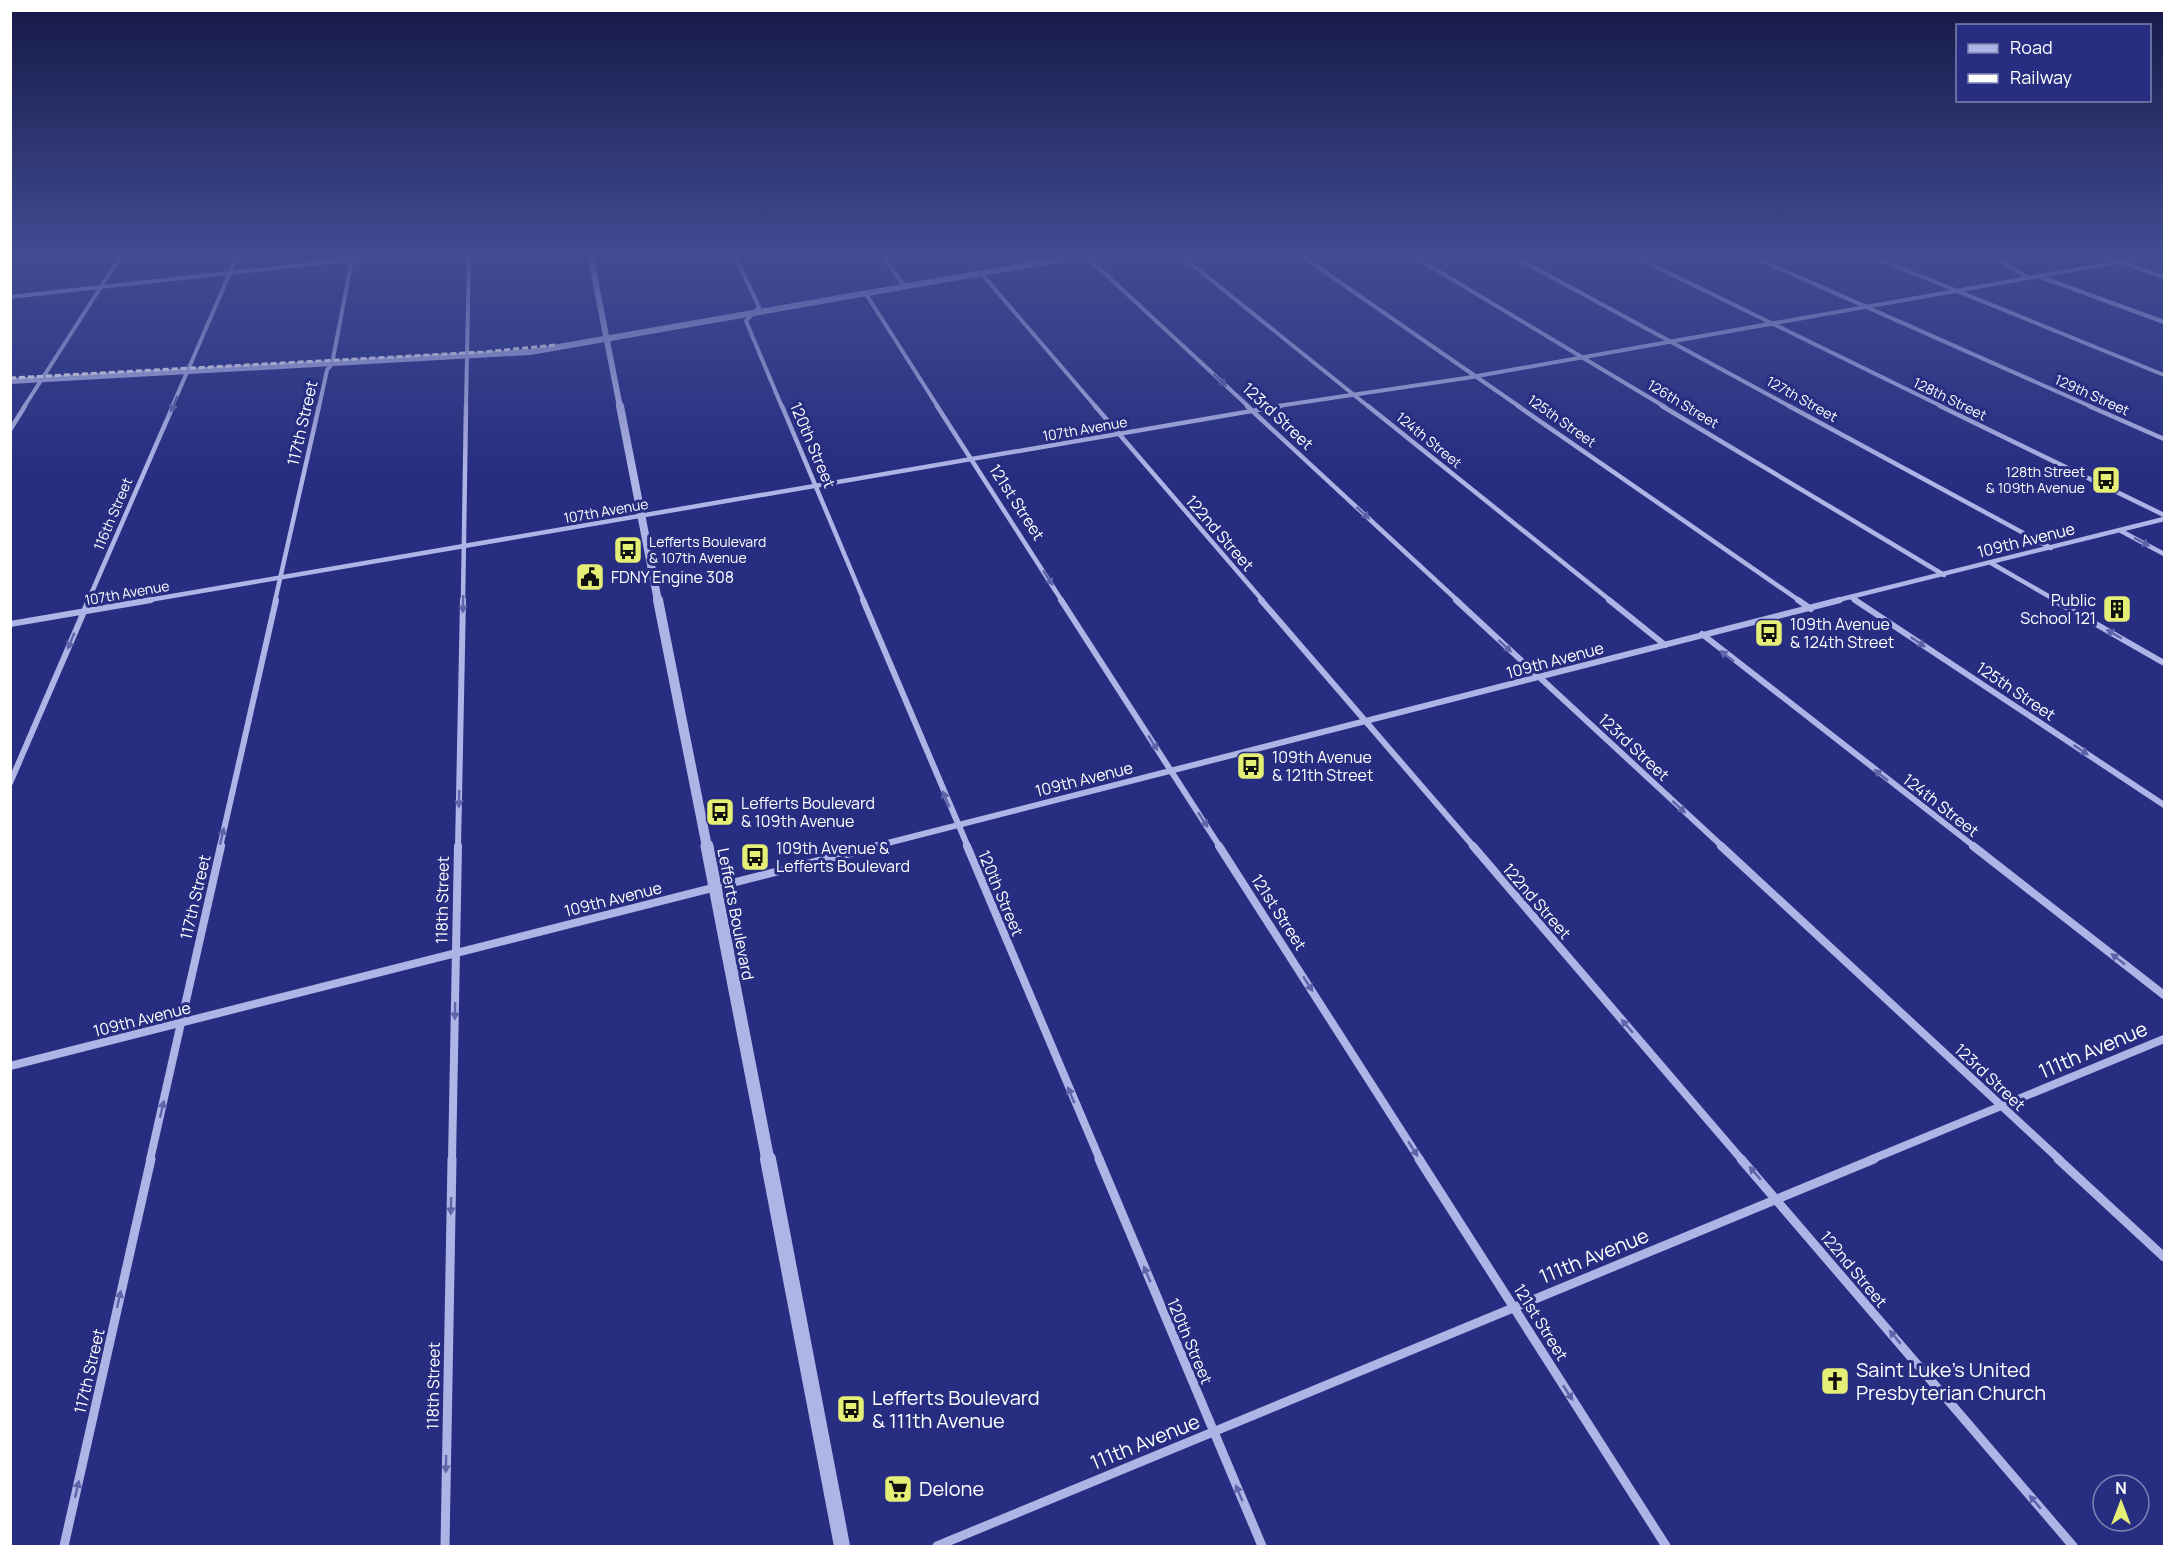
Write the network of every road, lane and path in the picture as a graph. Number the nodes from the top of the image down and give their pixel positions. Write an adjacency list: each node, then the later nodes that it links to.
1 (75, 327): 27 (street)
2 (207, 327): 24 (street, 116th Street)
3 (339, 327): 23 (street, 117th Street)
4 (468, 327): 21 (street, 118th Street)
5 (604, 327): 19 (street, Lefferts Boulevard)
6 (681, 327): 19 (street)
7 (748, 327): 35 (street, 120th Street)
8 (887, 327): 34 (street, 121st Street)
9 (1026, 327): 32 (street, 122nd Street)
10 (1164, 327): 30 (street, 123rd Street, one-way to 30)
11 (1270, 327): 29 (street, 124th Street)
12 (1404, 327): 26 (street, 125th Street)
13 (1531, 327): 22 (street, 126th Street)
14 (1644, 327): 20 (street, 127th Street)
15 (1758, 327): 20 (street, 107th Avenue)
16 (1778, 327): 37 (street, 128th Street)
17 (1911, 327): 33 (street, 129th Street)
18 (2046, 327): 25 (street)
19 (606, 340): 21 (street); 36 (street, Lefferts Boulevard)
20 (1672, 342): 22 (street, 107th Avenue); 41 (street, 127th Street)
21 (467, 356): 23 (street); 40 (street, 118th Street)
22 (1583, 358): 26 (street, 107th Avenue); 44 (street, 126th Street)
23 (332, 364): 24 (street); 45 (street, 117th Street)
24 (188, 372): 27 (street); 48 (street, 116th Street, one-way to 48)
25 (2164, 375)
26 (1476, 376): 29 (street, 107th Avenue); 47 (street, 125th Street)
27 (43, 379): 28 (street); 31 (street)
28 (10, 381)
29 (1356, 396): 30 (street, 107th Avenue); 51 (street, 124th Street)
30 (1252, 410): 32 (street, 107th Avenue); 53 (street, 123rd Street, one-way to 53)
31 (10, 430)
32 (1117, 434): 34 (street, 107th Avenue); 54 (street, 122nd Street)
33 (2164, 439)
34 (971, 459): 35 (street, 107th Avenue); 55 (street, 121st Street, one-way to 55)
35 (815, 485): 36 (street, 107th Avenue); 58 (street, 120th Street, one-way to 35)
36 (641, 515): 40 (street, 107th Avenue); 59 (street, Lefferts Boulevard)
37 (2164, 515)
38 (2164, 519): 39 (street, 109th Avenue)
39 (2120, 531): 41 (street, 109th Avenue); 42 (street, one-way to 42)
40 (464, 546): 45 (street, 107th Avenue); 60 (street, 118th Street, one-way to 60)
41 (2052, 548): 43 (street, 109th Avenue)
42 (2164, 554)
43 (1991, 563): 44 (street, 109th Avenue); 52 (street, one-way to 43)
44 (1944, 575): 46 (street, 109th Avenue)
45 (280, 577): 48 (street, 107th Avenue); 62 (street, 117th Street, one-way to 45)
46 (1852, 598): 47 (street, 109th Avenue); 57 (street, 125th Street, one-way to 57)
47 (1811, 609): 50 (street, 109th Avenue)
48 (84, 611): 49 (street, 107th Avenue); 56 (street, 116th Street, one-way to 56)
49 (10, 624)
50 (1702, 634): 51 (street, 109th Avenue); 61 (street, 124th Street, one-way to 50)
51 (1665, 645): 53 (street, 109th Avenue)
52 (2164, 663)
53 (1540, 678): 54 (street, 109th Avenue); 65 (street, 123rd Street, one-way to 65)
54 (1365, 722): 55 (street, 109th Avenue); 66 (street, 122nd Street, one-way to 54)
55 (1171, 771): 58 (street, 109th Avenue); 68 (street, 121st Street, one-way to 68)
56 (10, 783)
57 (2164, 805)
58 (957, 825): 59 (street, 109th Avenue); 69 (street, 120th Street, one-way to 58)
59 (714, 887): 60 (street, 109th Avenue); 72 (street, Lefferts Boulevard)
60 (456, 953): 62 (street, 109th Avenue); 71 (street, 118th Street, one-way to 71)
61 (2164, 995)
62 (181, 1023): 64 (street, 109th Avenue); 70 (street, 117th Street, one-way to 62)
63 (2164, 1039): 65 (street, 111th Avenue)
64 (10, 1066)
65 (2003, 1107): 66 (street, 111th Avenue); 67 (street, 123rd Street)
66 (1777, 1200): 68 (street, 111th Avenue); 76 (street, 122nd Street, one-way to 66)
67 (2164, 1257)
68 (1514, 1308): 69 (street, 111th Avenue); 75 (street, 121st Street, one-way to 75)
69 (1214, 1433): 73 (street, 111th Avenue); 74 (street, 120th Street, one-way to 69)
70 (64, 1546)
71 (445, 1546)
72 (842, 1546)
73 (937, 1546)
74 (1262, 1546)
75 (1666, 1546)
76 (2073, 1546)

